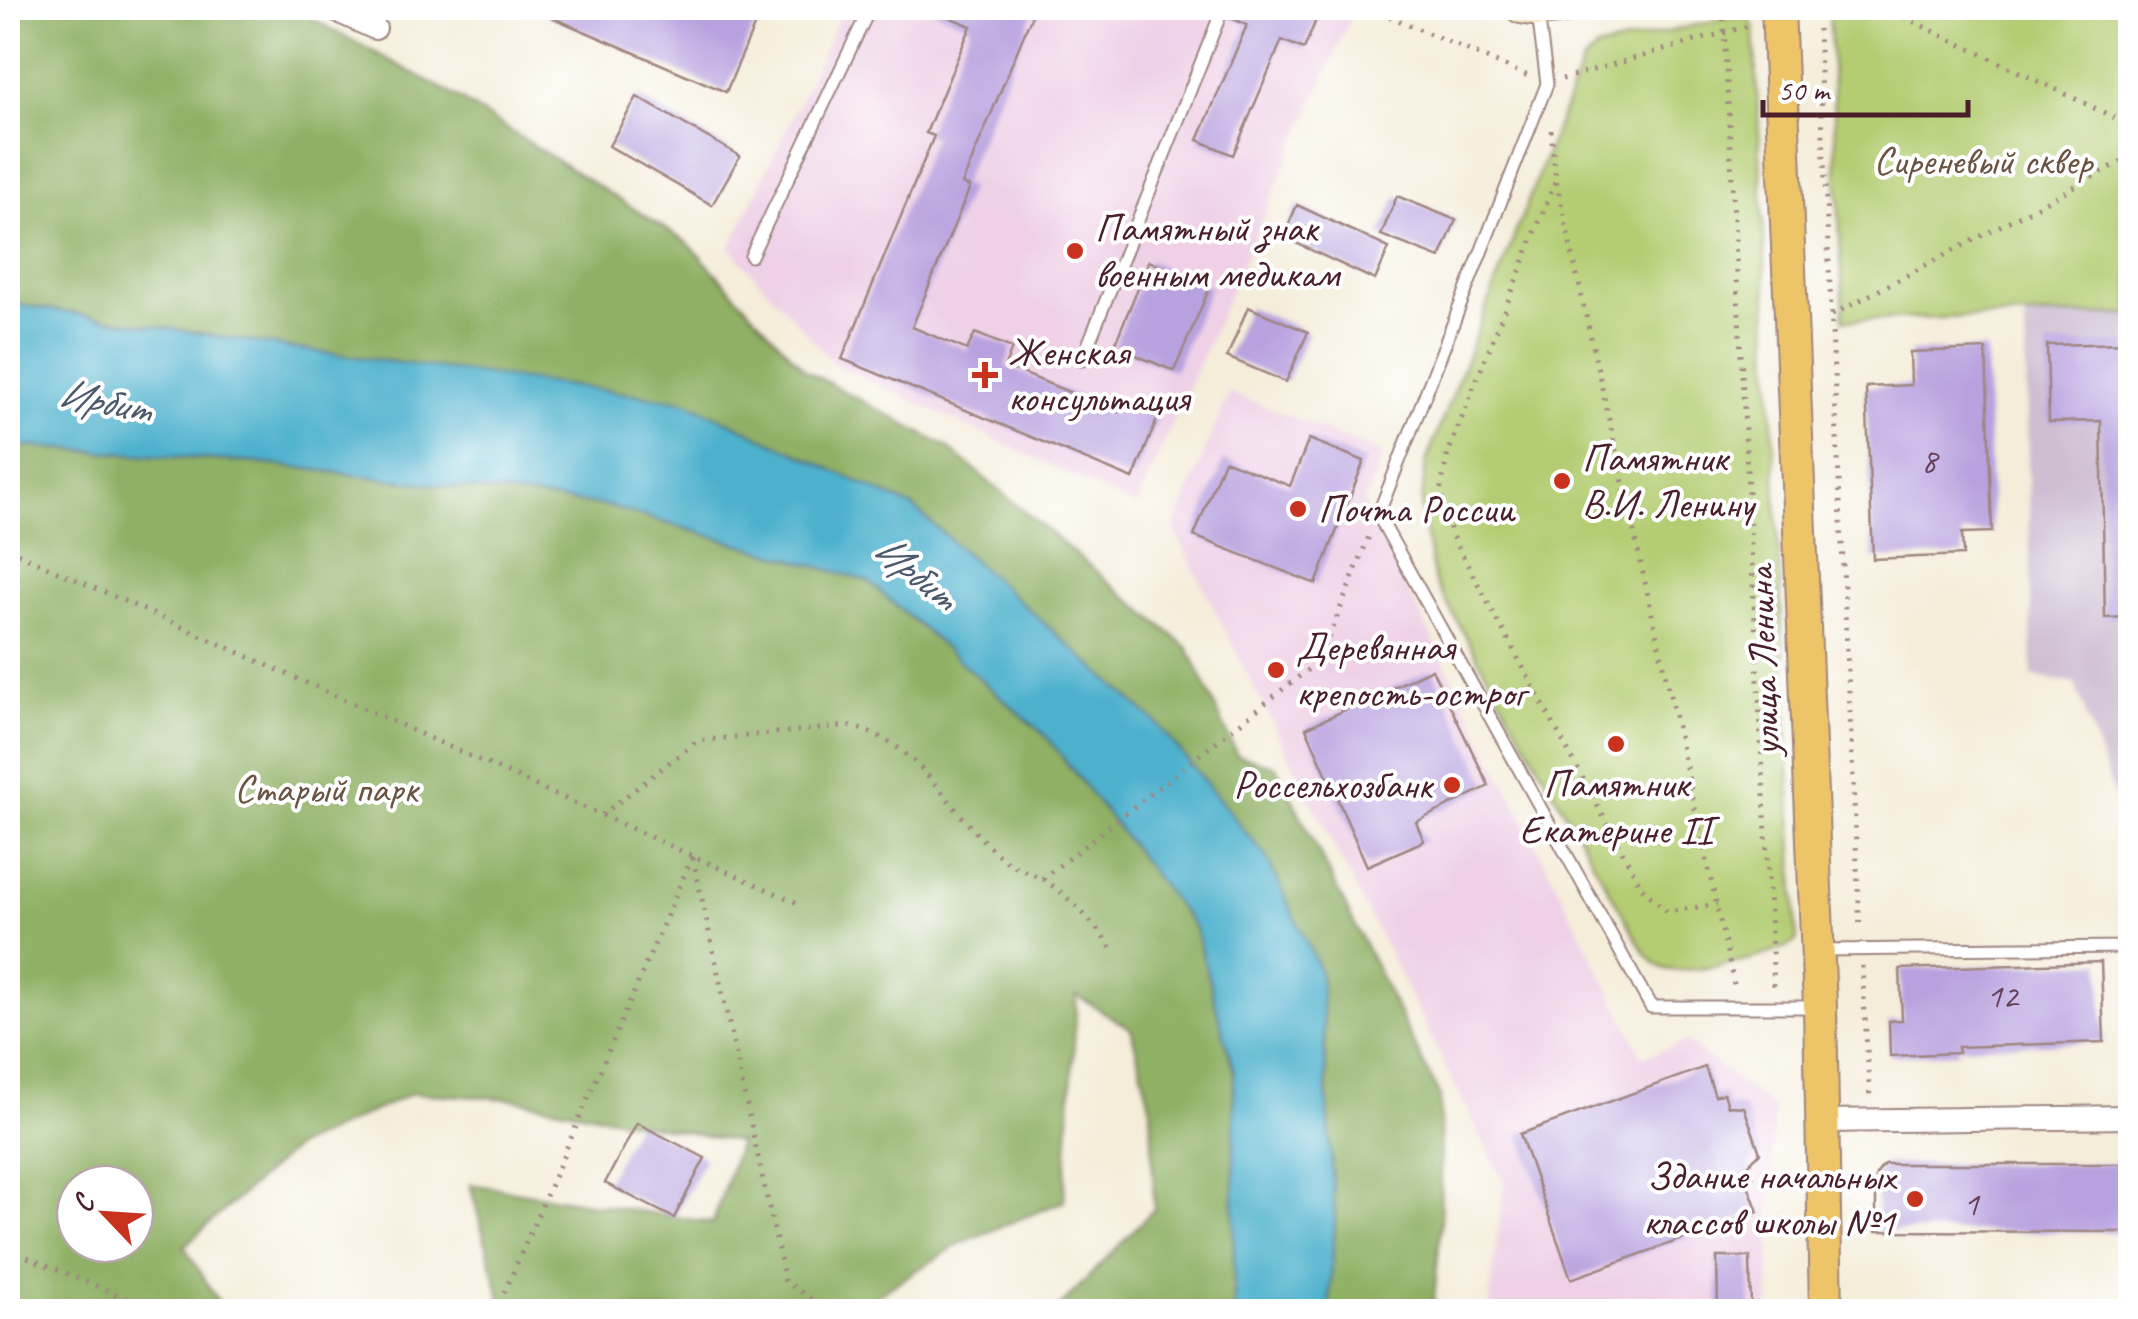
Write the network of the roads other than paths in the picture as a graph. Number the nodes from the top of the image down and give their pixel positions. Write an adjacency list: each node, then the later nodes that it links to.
1 (330, 8): 6 (street)
2 (870, 8): 7 (lane)
3 (1224, 8): 8 (lane)
4 (1541, 9): 11 (lane)
5 (1778, 12): 10 (main road, улица Ленина)
6 (375, 28)
7 (751, 256)
8 (1082, 360)
9 (2130, 947): 10 (lane)
10 (1818, 950): 11 (main road, улица Ленина)
11 (1820, 1006): 13 (main road, улица Ленина)
12 (2130, 1117): 13 (street)
13 (1823, 1121): 14 (main road, улица Ленина)
14 (1826, 1312)

